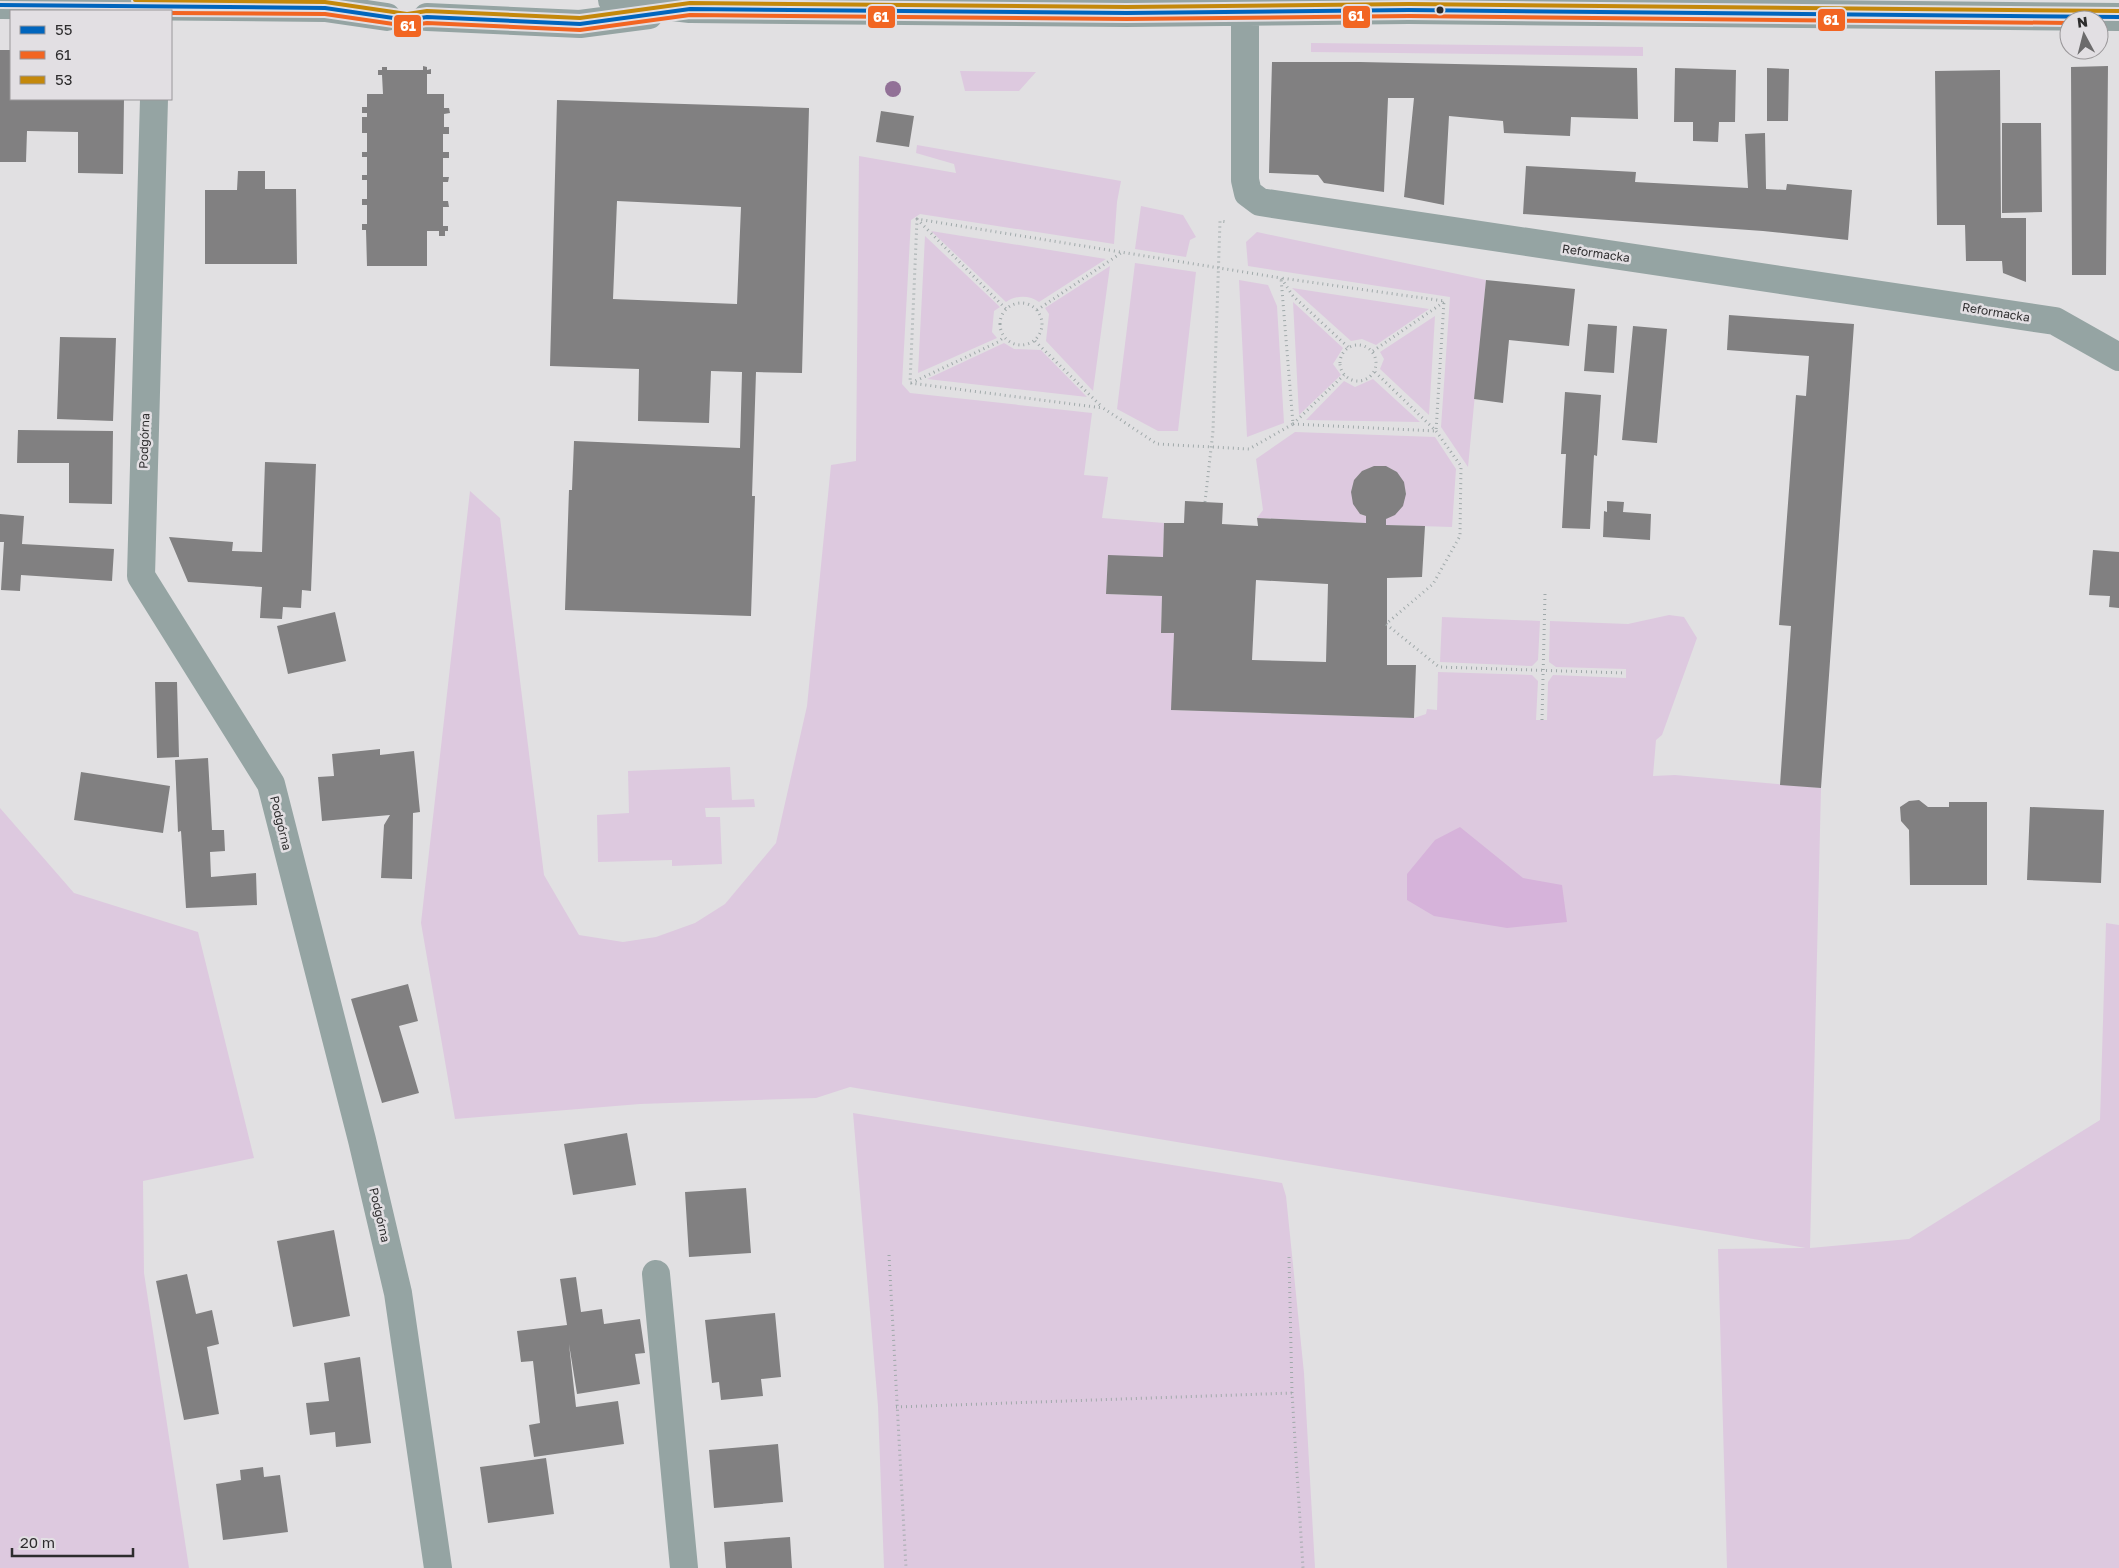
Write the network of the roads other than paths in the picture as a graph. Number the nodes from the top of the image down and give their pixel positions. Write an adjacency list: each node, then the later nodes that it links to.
1 (354, 0): 10 (street)
2 (460, 0): 11 (street)
3 (612, 0): 8 (street)
4 (0, 5): 7 (street)
5 (1409, 5): 6 (street); 9 (street)
6 (1939, 8): 12 (street)
7 (155, 9): 10 (street)
8 (690, 9): 9 (street); 11 (street)
9 (1245, 11): 14 (street, Reformacka)
10 (387, 17): 11 (street)
11 (427, 17)
12 (2119, 17)
13 (154, 100): 16 (street, Podgórna)
14 (2119, 357)
15 (656, 1274): 17 (street)
16 (438, 1568)
17 (684, 1568)

